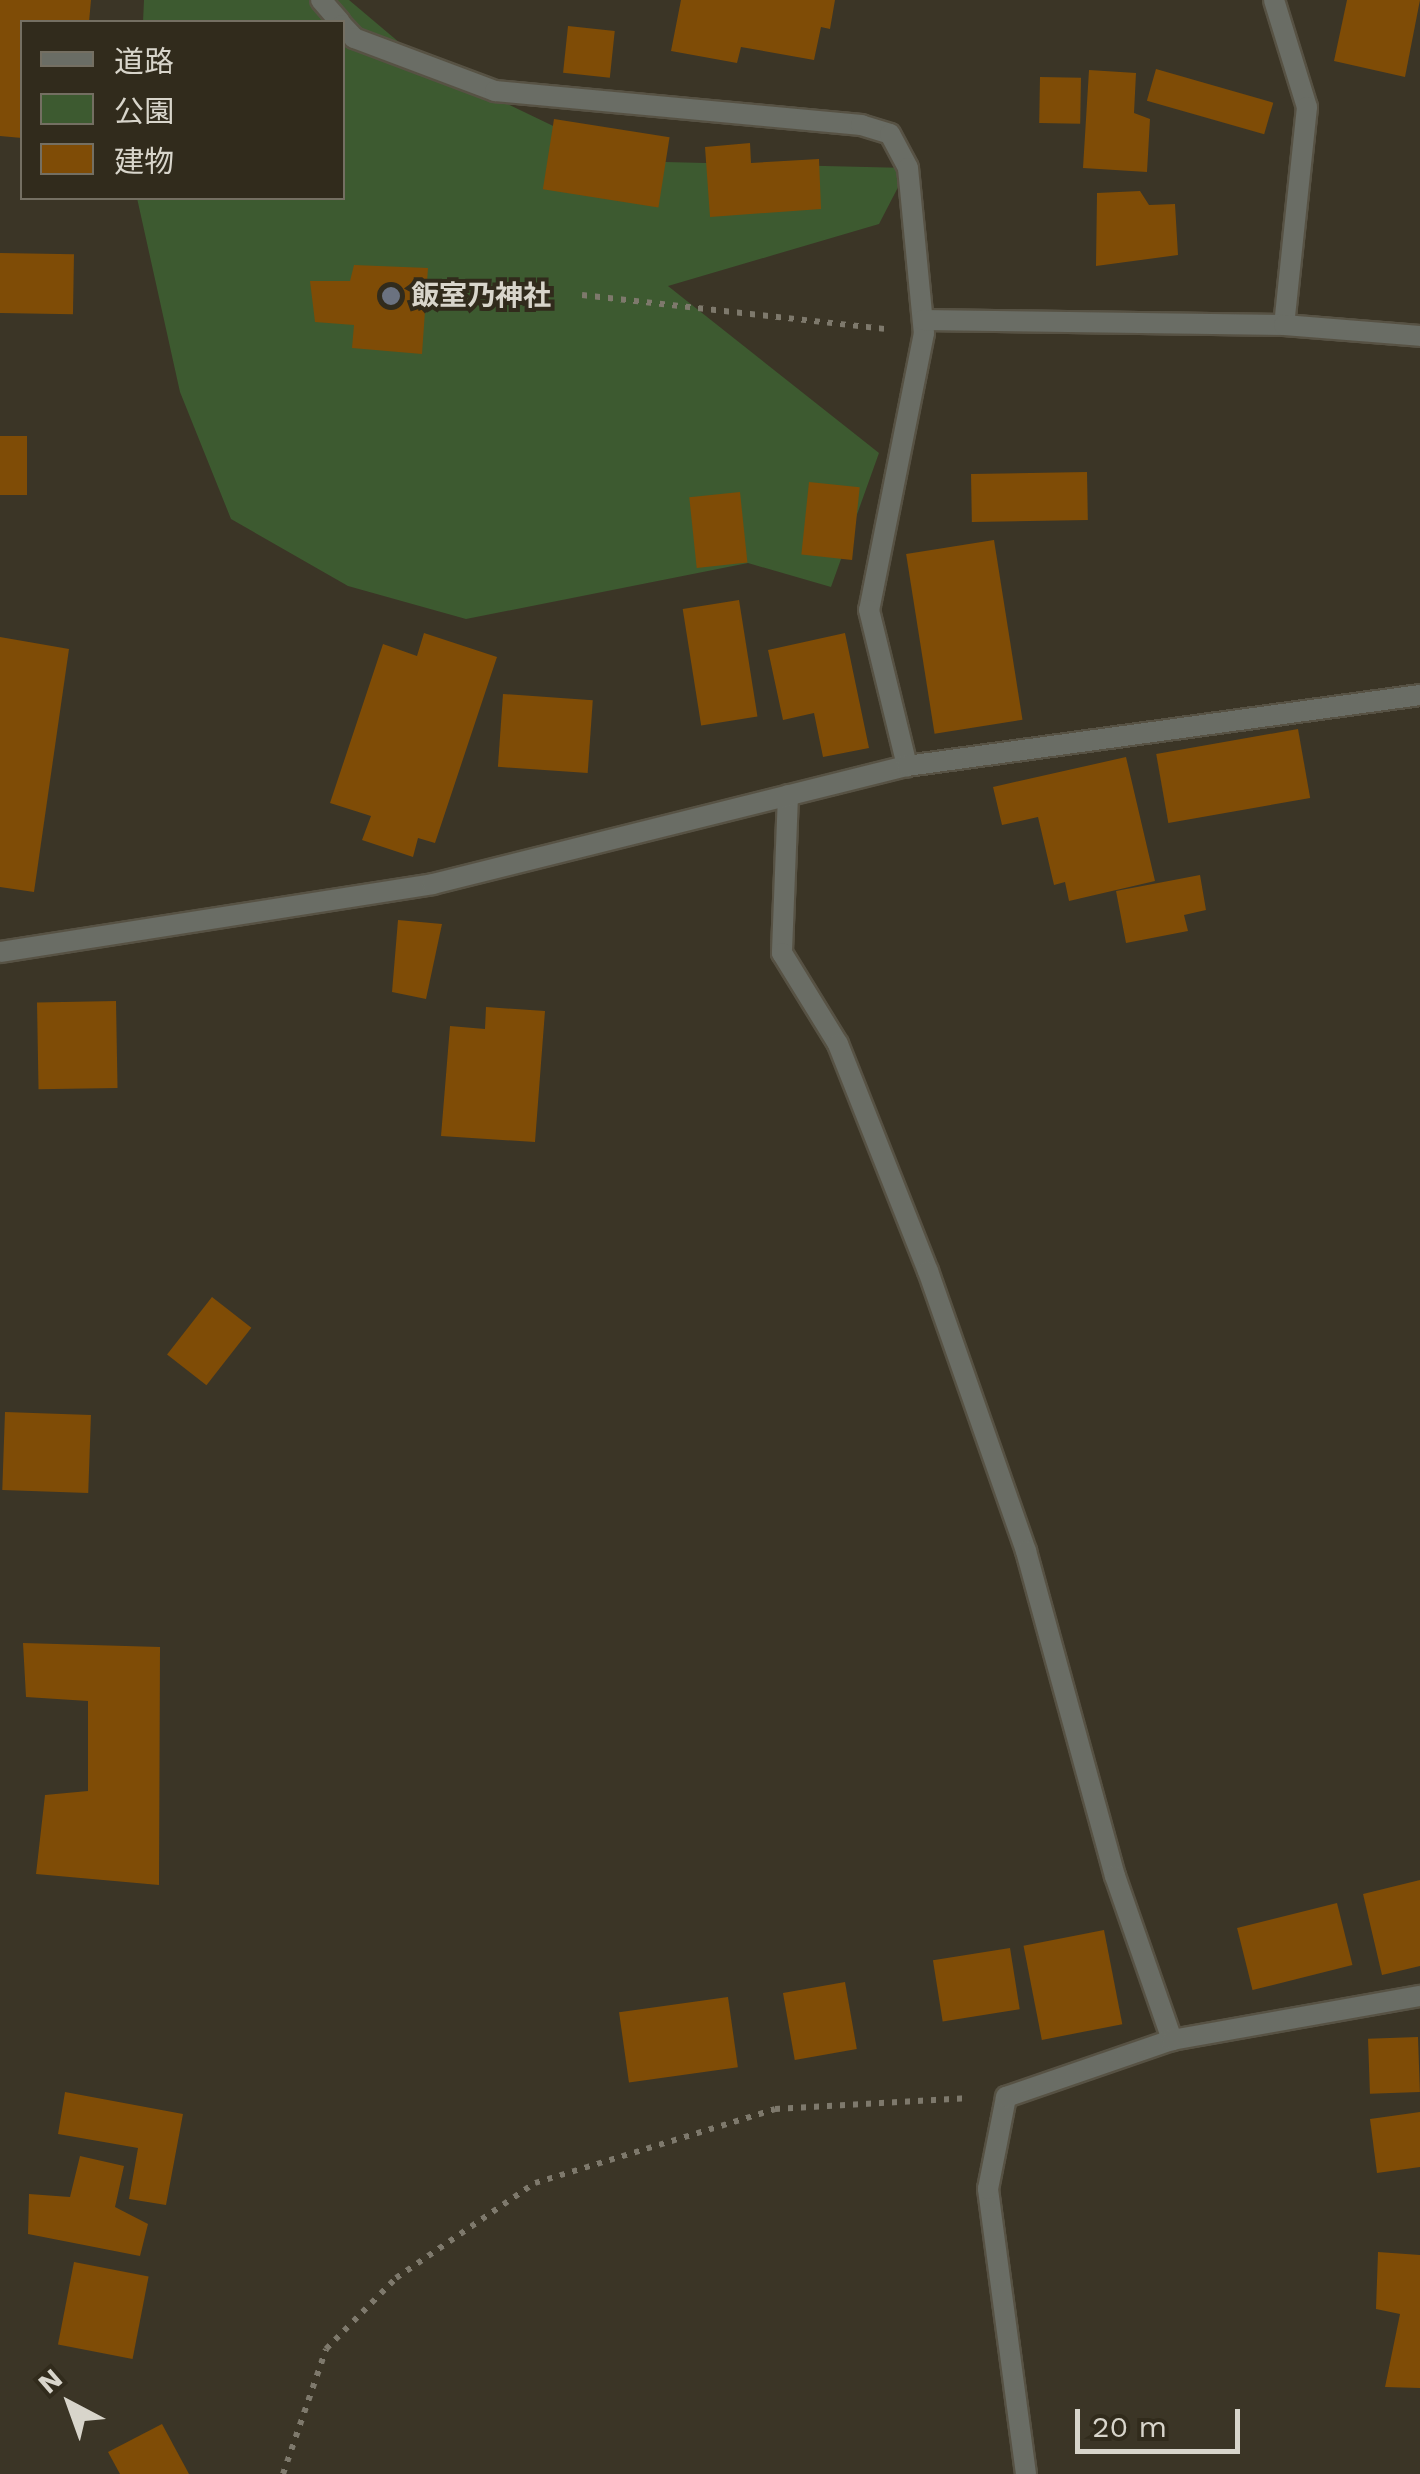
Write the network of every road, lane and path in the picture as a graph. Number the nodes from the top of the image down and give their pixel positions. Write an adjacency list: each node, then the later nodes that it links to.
1 (321, 0): 3 (street)
2 (1274, 0): 6 (street)
3 (338, 20)
4 (345, 28): 7 (street)
5 (582, 295): 7 (path)
6 (1284, 325): 7 (street); 8 (street)
7 (924, 326): 10 (street)
8 (1420, 336)
9 (1420, 695): 10 (street)
10 (907, 766): 11 (street)
11 (788, 795): 12 (street); 14 (street)
12 (0, 952)
13 (1420, 1996): 14 (street)
14 (1172, 2040): 15 (street)
15 (1006, 2096): 16 (path); 17 (street)
16 (283, 2474)
17 (1026, 2474)

